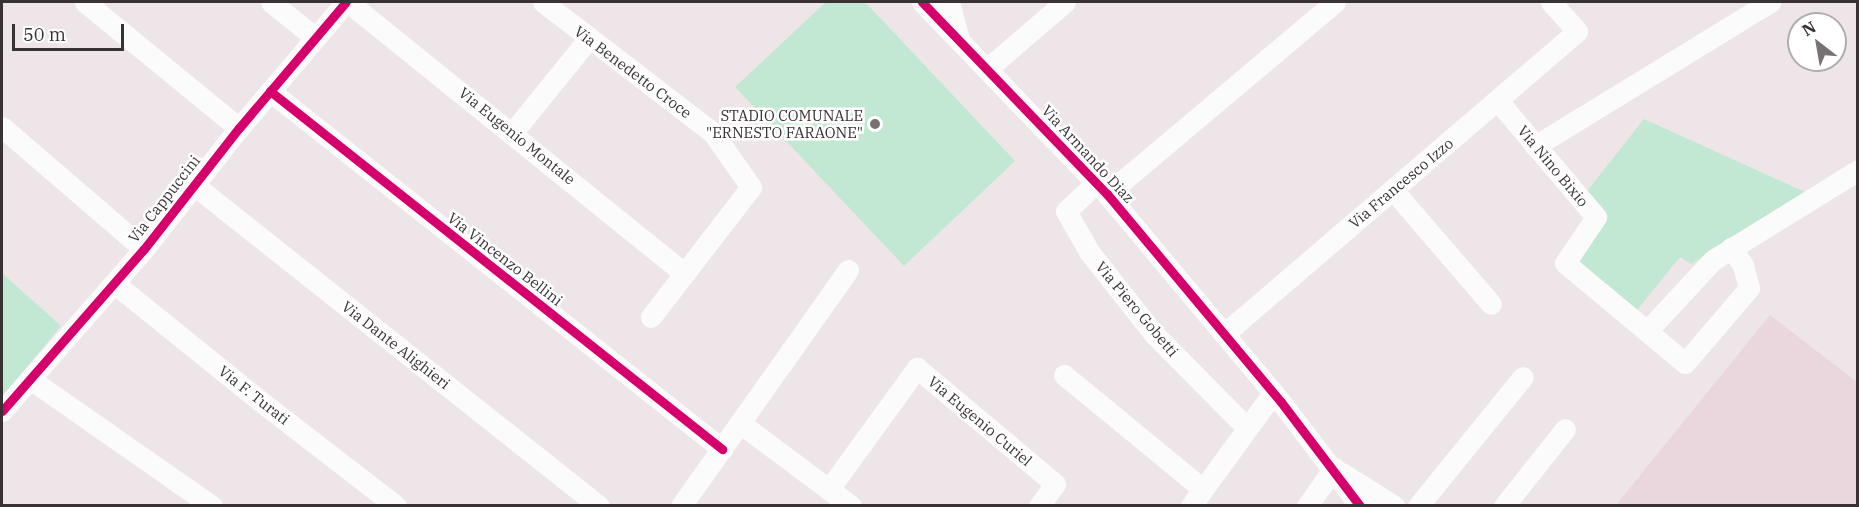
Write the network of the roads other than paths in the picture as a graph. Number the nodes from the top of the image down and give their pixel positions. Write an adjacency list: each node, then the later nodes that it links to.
1 (85, 2): 18 (street)
2 (271, 2): 11 (street)
3 (347, 2): 11 (street, Via Cappuccini); 19 (street, Via Eugenio Montale)
4 (543, 2): 12 (street, Via Benedetto Croce)
5 (922, 2): 13 (street, Via Armando Diaz)
6 (949, 2): 13 (street)
7 (1065, 2): 14 (street)
8 (1335, 2): 23 (street)
9 (1551, 2): 16 (street, Via Francesco Izzo)
10 (1770, 2): 20 (street)
11 (314, 37): 15 (street, Via Cappuccini)
12 (589, 38): 19 (street); 28 (street, Via Benedetto Croce)
13 (959, 40): 14 (street, Via Armando Diaz)
14 (987, 69): 23 (street, Via Armando Diaz)
15 (270, 92): 18 (street, Via Cappuccini); 42 (street, Via Vincenzo Bellini)
16 (1498, 101): 20 (street, Via Nino Bixio); 24 (street, Via Francesco Izzo)
17 (2, 127): 26 (street)
18 (239, 128): 22 (street, Via Cappuccini)
19 (513, 132): 28 (street, Via Eugenio Montale)
20 (1535, 146): 32 (street, Via Nino Bixio)
21 (1857, 170): 25 (street)
22 (194, 185): 26 (street, Via Cappuccini); 48 (street, Via Dante Alighieri)
23 (1102, 188): 33 (street, Via Armando Diaz); 40 (street, Via Piero Gobetti)
24 (1393, 190): 30 (street); 33 (street, Via Francesco Izzo)
25 (1731, 248): 32 (street); 32 (street)
26 (144, 249): 29 (street, Via Cappuccini)
27 (848, 270): 39 (street)
28 (684, 273): 31 (street, Via Benedetto Croce)
29 (114, 283): 36 (street, Via Cappuccini); 47 (street, Via F. Turati)
30 (1491, 304)
31 (651, 317)
32 (1647, 331)
33 (1224, 334): 37 (street, Via Armando Diaz)
34 (1064, 375): 45 (street)
35 (1523, 377): 55 (street)
36 (30, 379): 38 (street, Via Cappuccini); 46 (street)
37 (1273, 393): 40 (street); 43 (street, Via Armando Diaz)
38 (2, 411)
39 (740, 423): 42 (street); 44 (street)
40 (1247, 428): 45 (street)
41 (1565, 429): 56 (street)
42 (722, 449): 49 (street)
43 (1334, 468): 52 (street); 53 (street); 54 (street)
44 (829, 489): 50 (street); 51 (street, Via Eugenio Curiel)
45 (1197, 497)
46 (213, 506)
47 (396, 506)
48 (599, 506)
49 (681, 506)
50 (851, 506)
51 (1039, 506)
52 (1307, 506)
53 (1360, 506)
54 (1394, 506)
55 (1418, 506)
56 (1504, 506)

